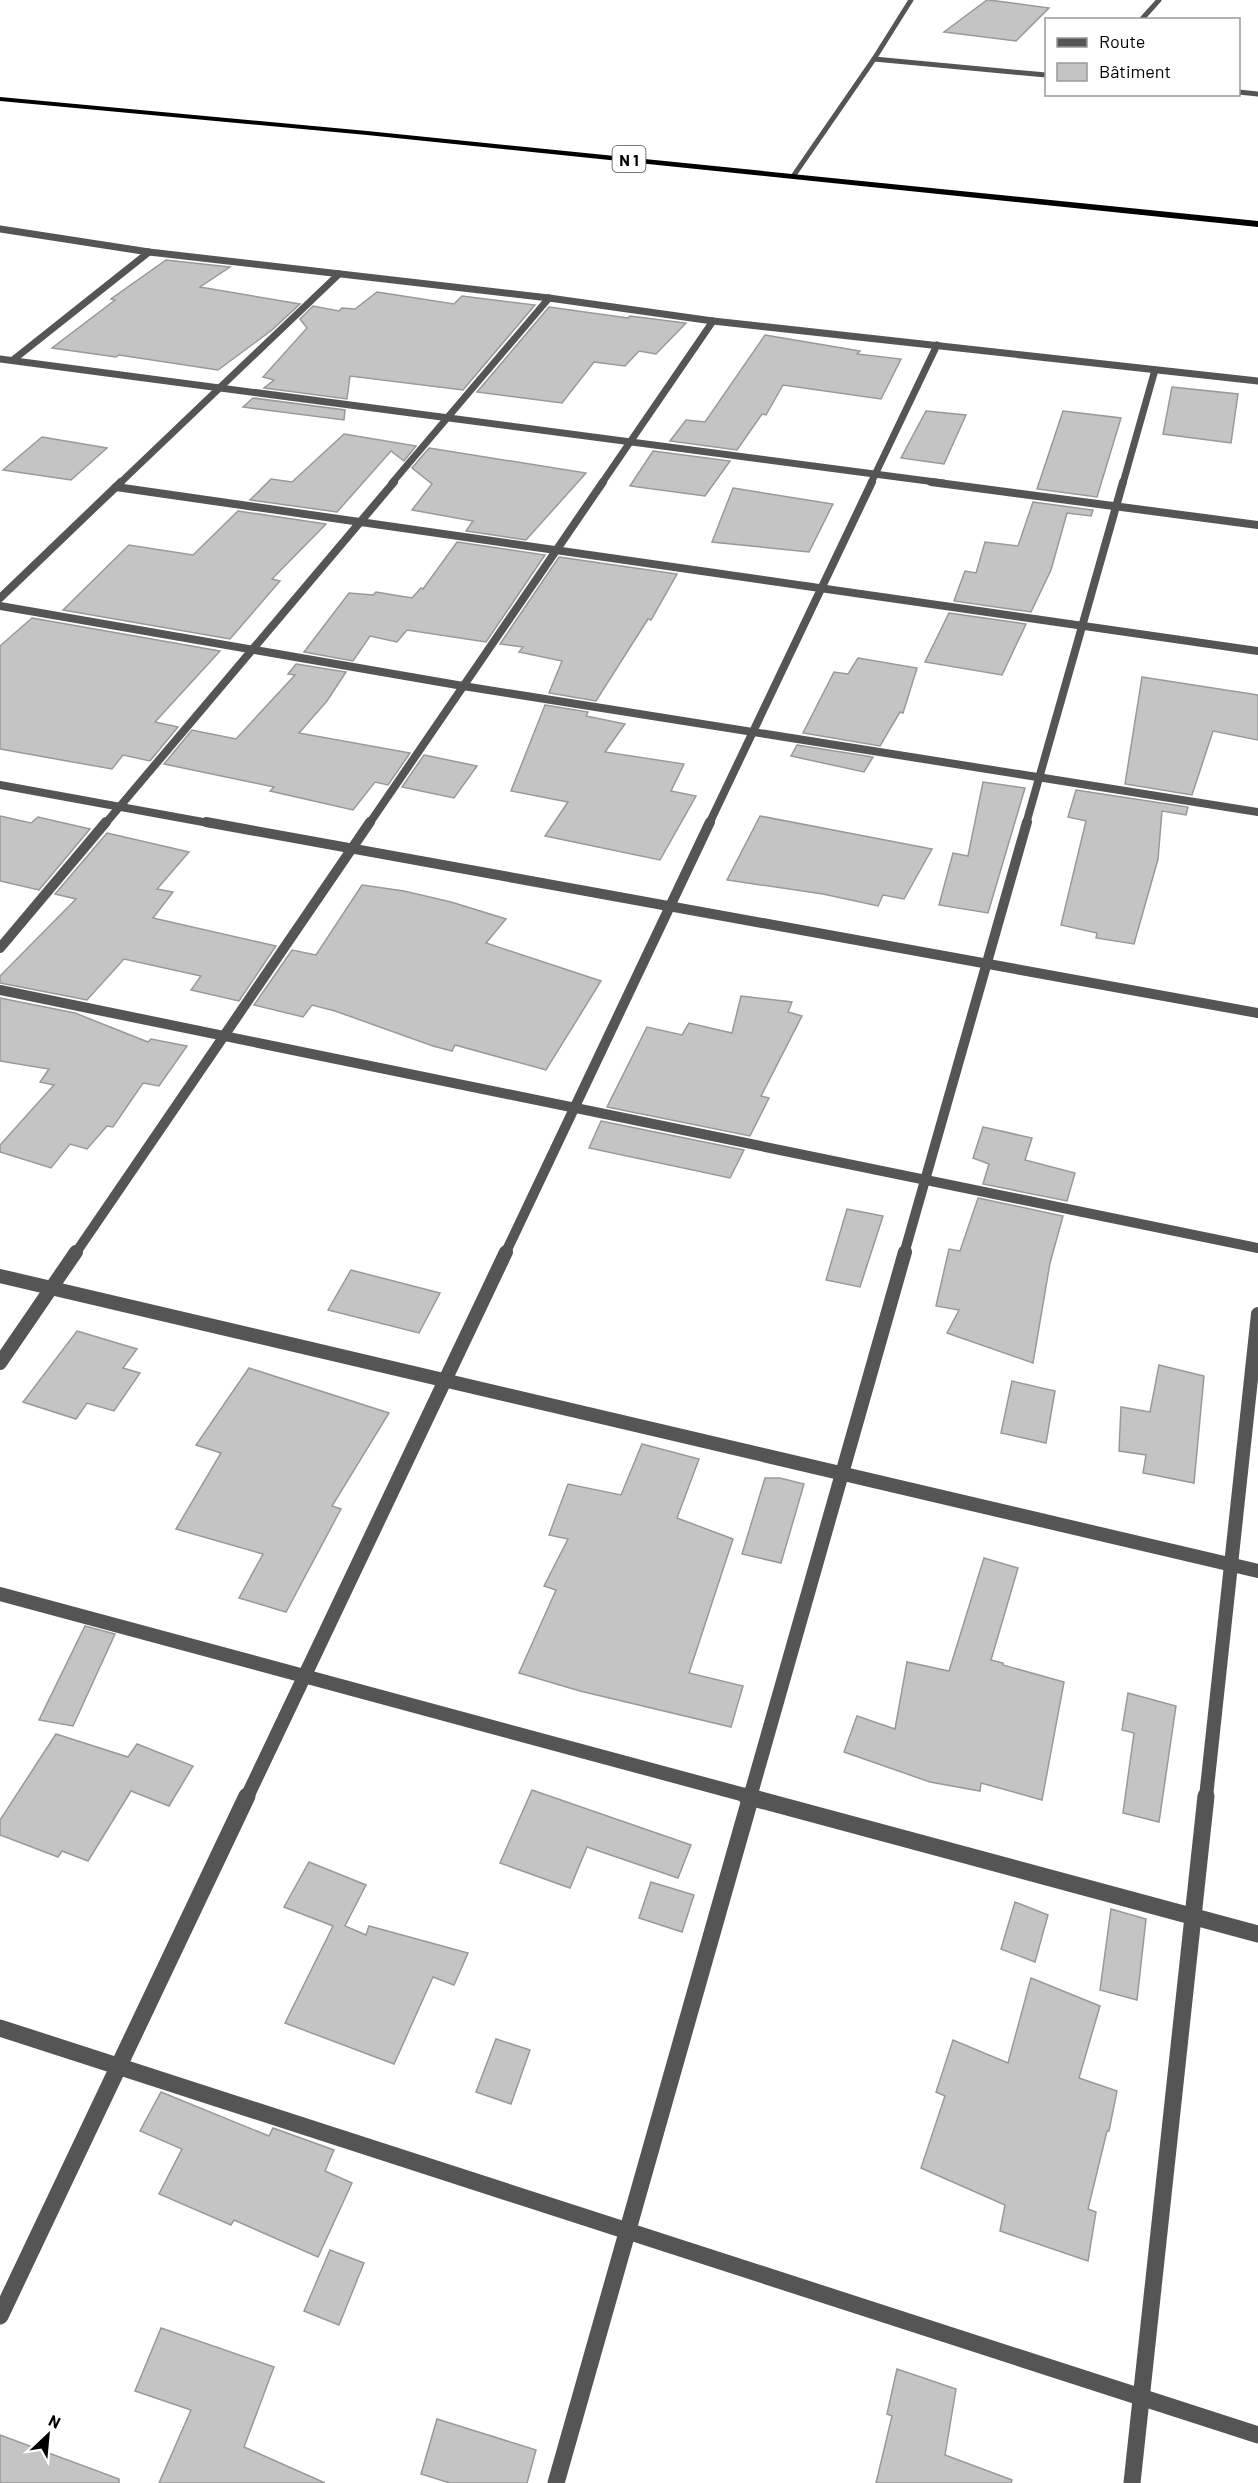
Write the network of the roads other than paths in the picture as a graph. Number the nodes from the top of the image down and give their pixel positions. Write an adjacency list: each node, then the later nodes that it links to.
1 (910, 0): 4 (street)
2 (1159, 0): 3 (street)
3 (1143, 18)
4 (874, 59): 5 (street); 9 (street)
5 (1045, 75)
6 (1240, 92): 7 (street)
7 (1258, 94)
8 (0, 99): 9 (highway, N 1)
9 (794, 175): 10 (highway, N 1)
10 (1258, 224)
11 (0, 229): 12 (street)
12 (149, 252): 13 (street); 18 (street)
13 (339, 274): 14 (street); 21 (street)
14 (549, 298): 15 (street); 22 (street)
15 (713, 321): 16 (street); 23 (street)
16 (937, 345): 19 (street); 24 (street)
17 (0, 359): 18 (street)
18 (13, 360): 21 (street)
19 (1155, 370): 20 (street); 26 (street)
20 (1258, 381)
21 (220, 388): 22 (street); 25 (street)
22 (448, 418): 23 (street); 27 (street)
23 (630, 442): 24 (street); 29 (street)
24 (875, 474): 26 (street); 30 (street)
25 (116, 487): 27 (street); 31 (street)
26 (1116, 506): 28 (street); 33 (street)
27 (361, 522): 29 (street); 34 (street)
28 (1258, 525)
29 (557, 550): 30 (street); 36 (street)
30 (822, 588): 33 (street); 37 (street)
31 (0, 598)
32 (0, 606): 34 (street)
33 (1084, 626): 35 (street); 38 (street)
34 (251, 650): 36 (street); 40 (street)
35 (1258, 651)
36 (464, 686): 37 (street); 42 (street)
37 (753, 732): 38 (street); 43 (street)
38 (1040, 778): 41 (street); 45 (street)
39 (0, 785): 40 (street)
40 (119, 807): 42 (street); 44 (street)
41 (1258, 812)
42 (352, 849): 43 (street); 48 (street)
43 (670, 906): 45 (street); 49 (street)
44 (0, 948)
45 (986, 964): 47 (street); 50 (street)
46 (0, 990): 48 (street)
47 (1258, 1013)
48 (224, 1036): 49 (street); 53 (street)
49 (574, 1108): 50 (street); 56 (street)
50 (925, 1180): 51 (street); 57 (street)
51 (1258, 1248)
52 (0, 1276): 53 (street)
53 (52, 1288): 55 (street); 56 (street)
54 (1258, 1314): 58 (street)
55 (0, 1364)
56 (444, 1380): 57 (street); 61 (street)
57 (842, 1473): 58 (street); 62 (street)
58 (1231, 1565): 59 (street); 63 (street)
59 (1258, 1571)
60 (0, 1594): 61 (street)
61 (304, 1676): 62 (street); 66 (street)
62 (750, 1797): 63 (street); 67 (street)
63 (1192, 1917): 64 (street); 69 (street)
64 (1258, 1934)
65 (0, 2028): 66 (street)
66 (119, 2066): 67 (street); 68 (street)
67 (627, 2231): 69 (street); 71 (street)
68 (0, 2316)
69 (1141, 2397): 70 (street); 72 (street)
70 (1258, 2435)
71 (556, 2483)
72 (1132, 2483)

